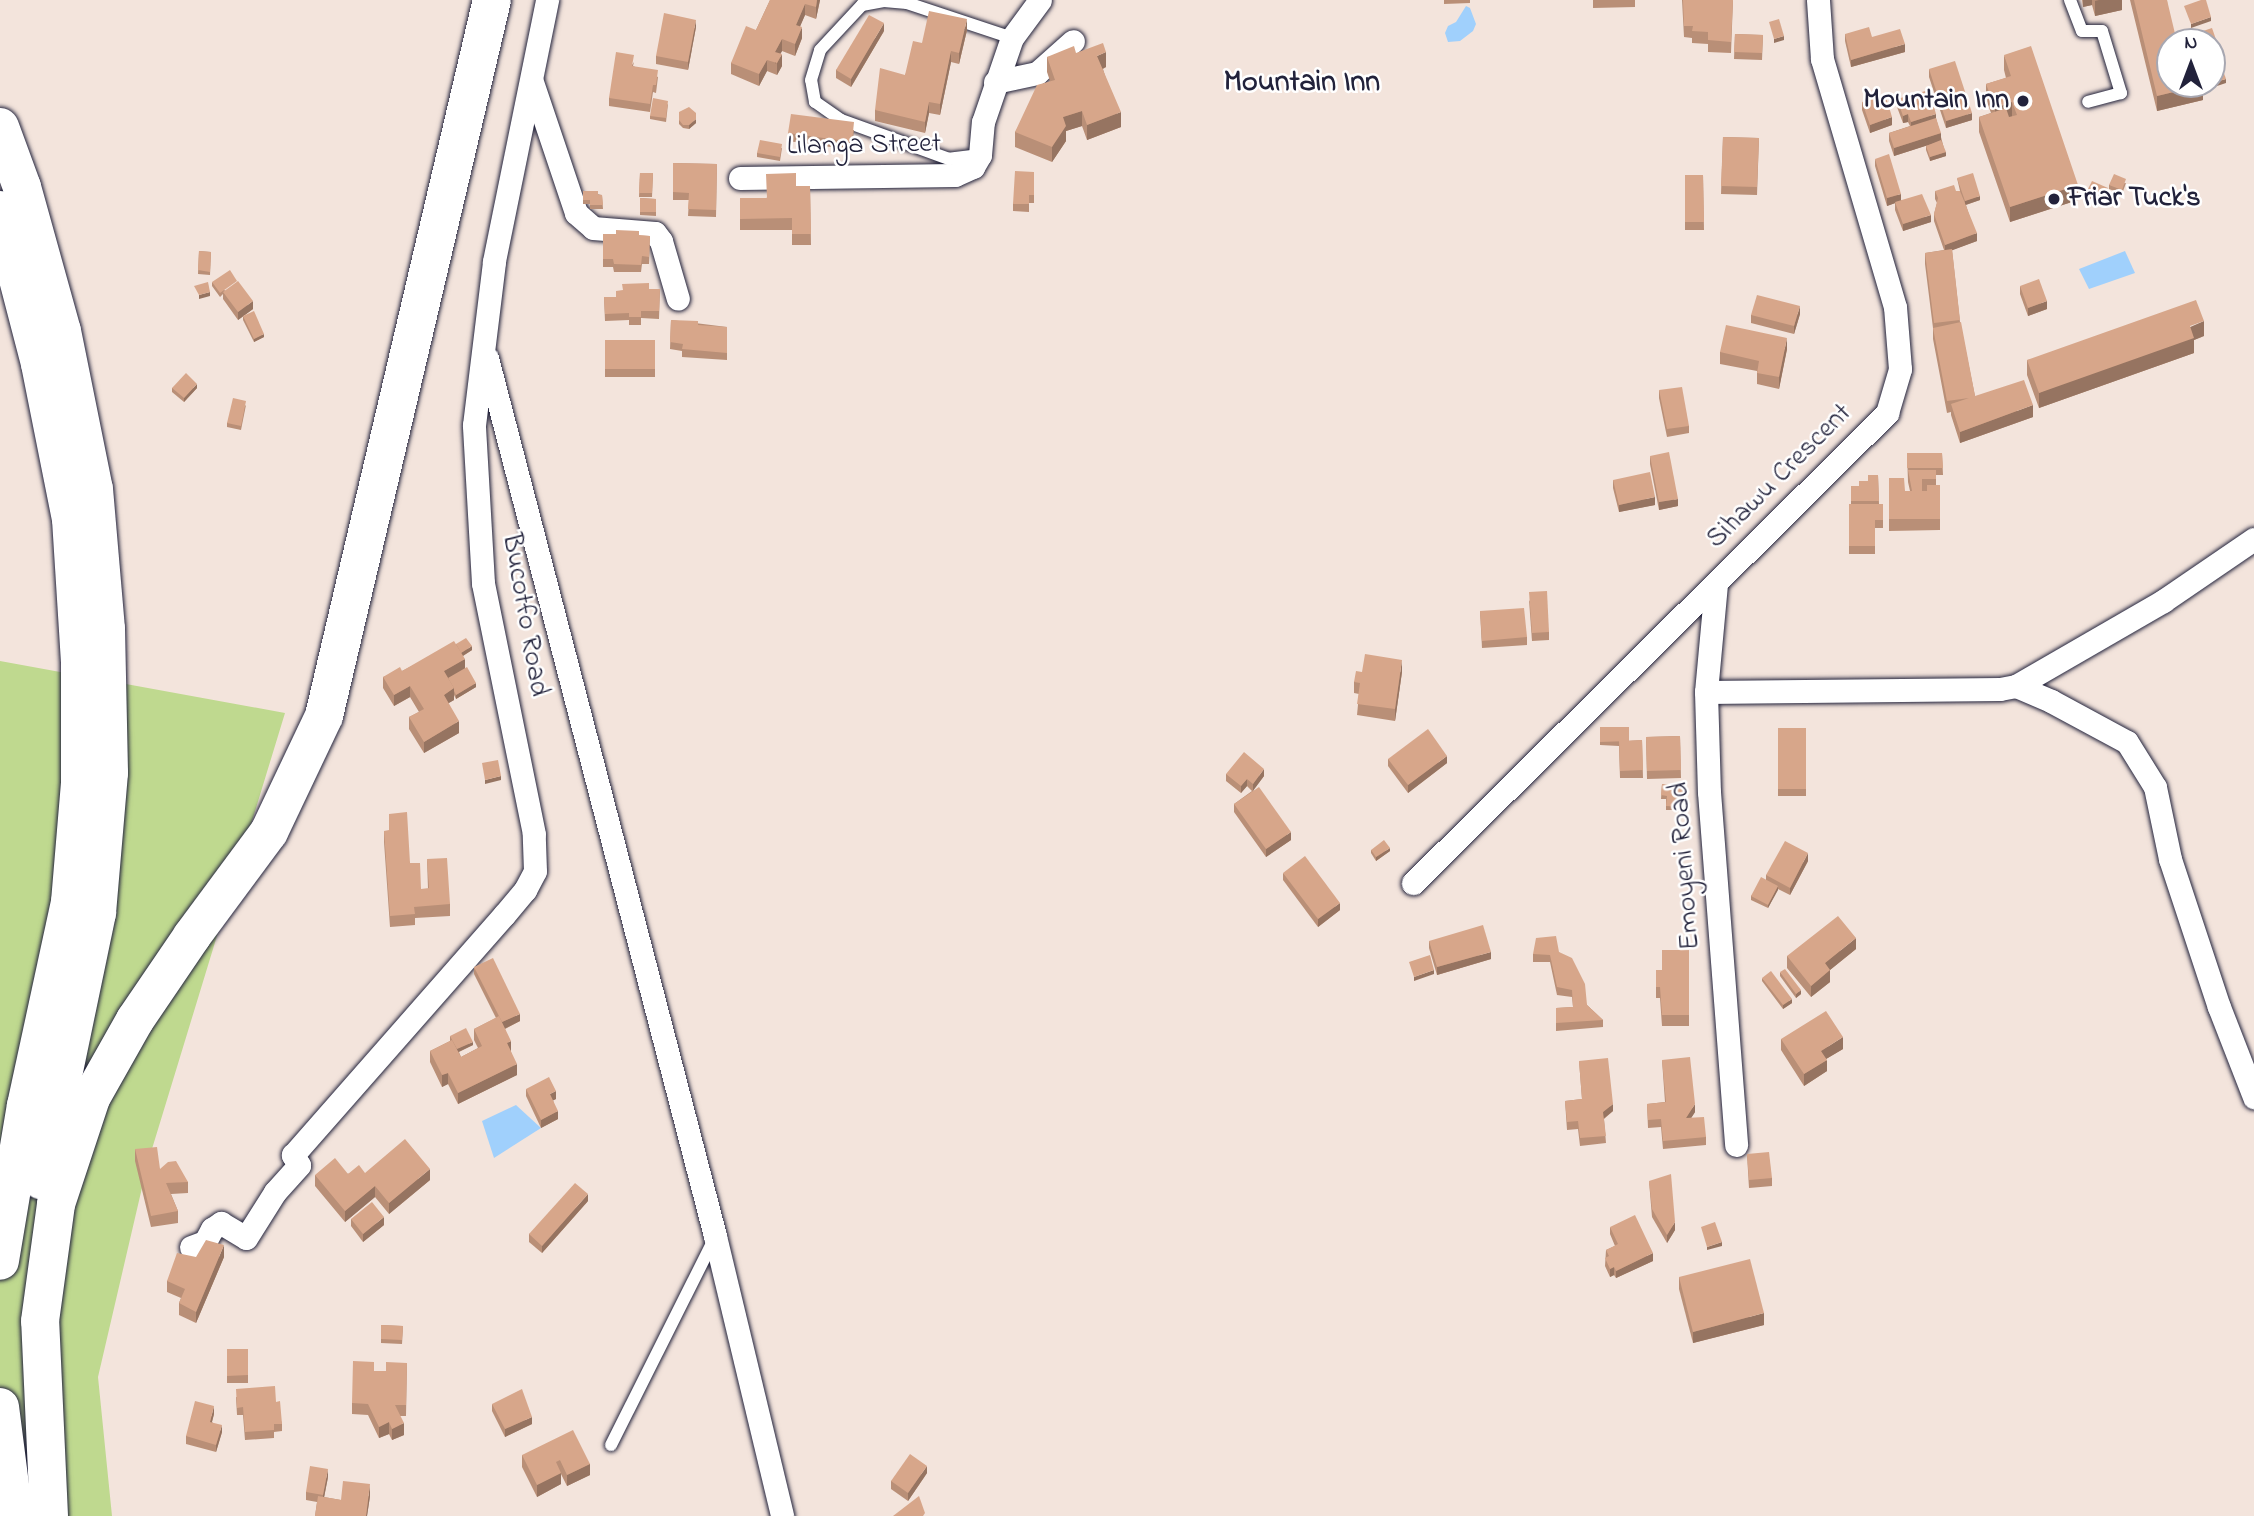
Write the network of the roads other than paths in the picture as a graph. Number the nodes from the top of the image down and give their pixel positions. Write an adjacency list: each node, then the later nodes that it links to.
1 (492, 0): 31 (highway)
2 (547, 0): 8 (street, Bucotfo Road)
3 (1040, 0): 6 (street, Lilanga Street)
4 (1818, 0): 18 (street, Sihawu Crescent)
5 (2070, 0): 10 (lane)
6 (1012, 37): 9 (street, Lilanga Street); 12 (lane)
7 (1073, 41): 9 (street)
8 (531, 79): 15 (street); 16 (street, Bucotfo Road)
9 (995, 82): 12 (street, Lilanga Street)
10 (2088, 102)
11 (0, 128): 30 (highway)
12 (980, 155): 13 (street, Lilanga Street)
13 (740, 178)
14 (0, 210): 26 (highway)
15 (678, 299)
16 (484, 348): 24 (street); 25 (street, Bucotfo Road)
17 (2254, 538): 19 (street)
18 (1716, 584): 20 (street, Emoyeni Road); 21 (street, Sihawu Crescent)
19 (2016, 686): 20 (street); 22 (street)
20 (1706, 692): 23 (street, Emoyeni Road)
21 (1413, 883)
22 (2254, 1097)
23 (1736, 1145)
24 (715, 1236): 28 (lane); 32 (street)
25 (191, 1247)
26 (0, 1261)
27 (0, 1407): 29 (highway)
28 (611, 1445)
29 (14, 1516)
30 (42, 1516)
31 (49, 1516)
32 (782, 1516)

